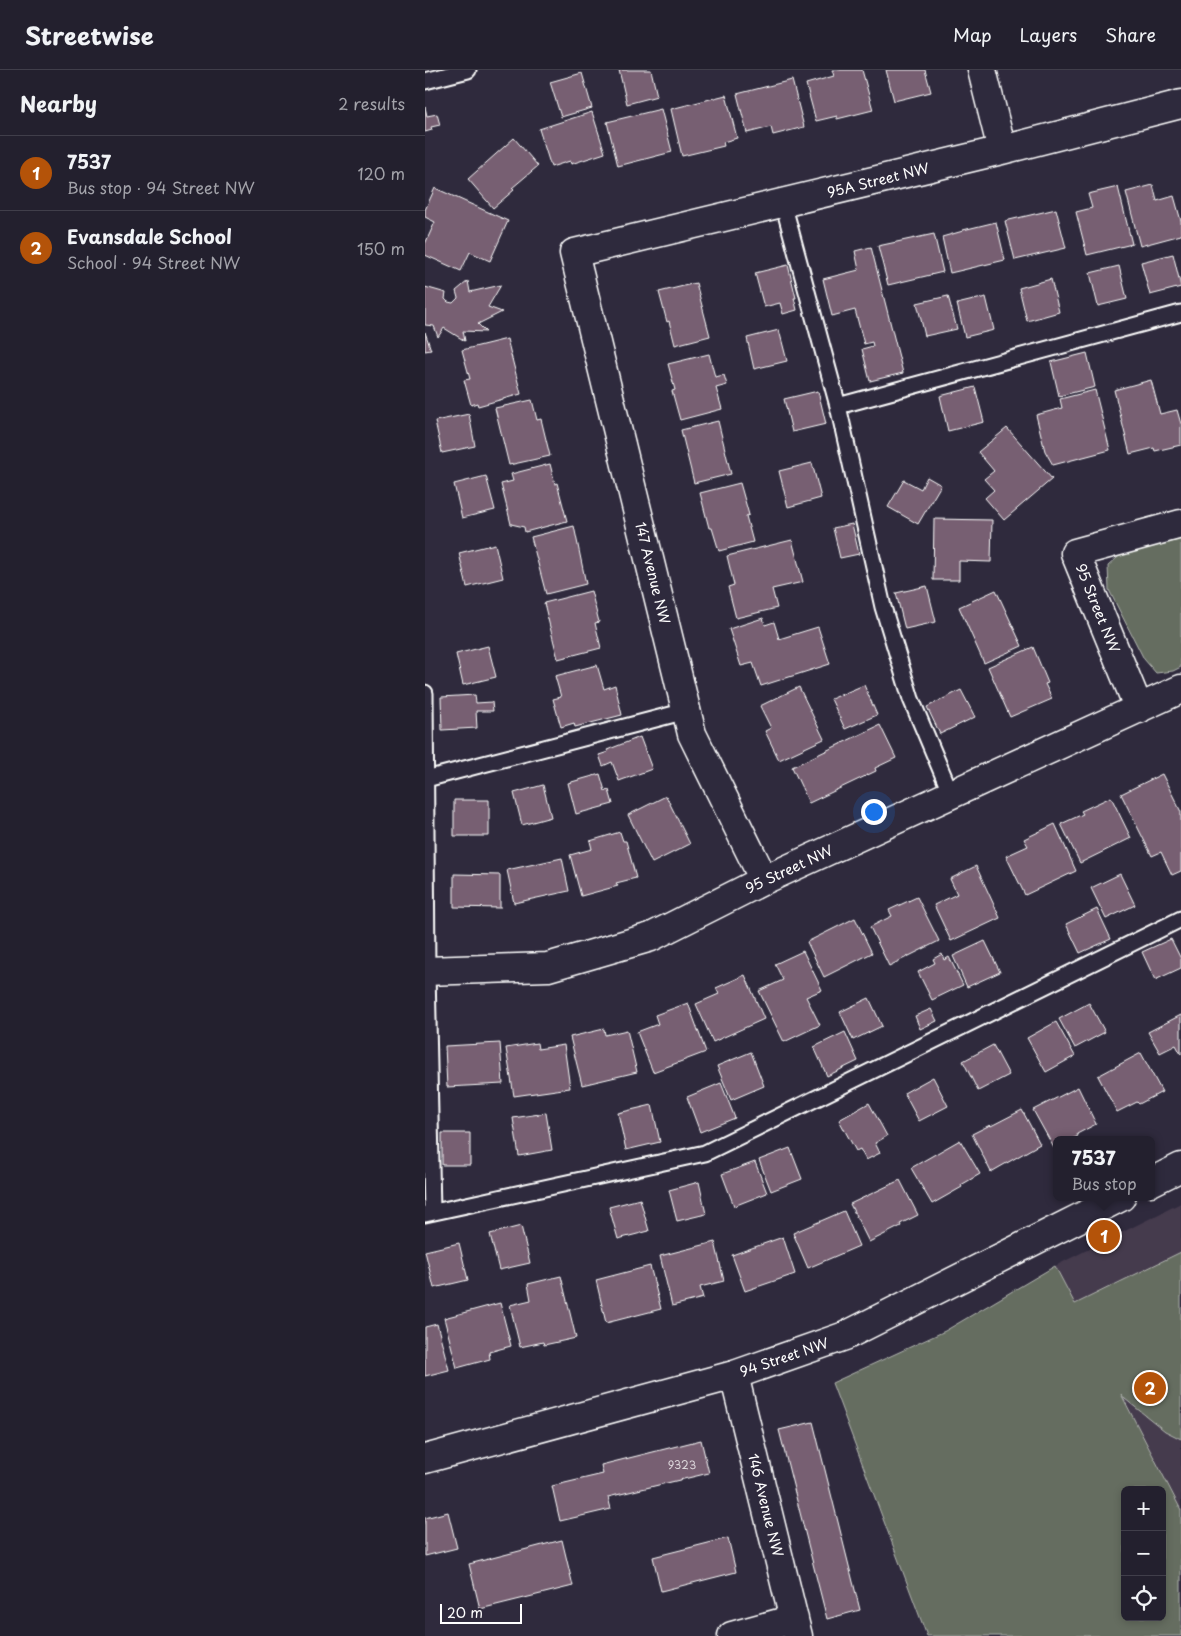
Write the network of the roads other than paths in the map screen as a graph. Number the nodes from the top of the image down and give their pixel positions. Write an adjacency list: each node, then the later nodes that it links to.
1 (468, 70): 3 (lane)
2 (982, 70): 5 (street)
3 (425, 81)
4 (1181, 104): 5 (street, 95A Street NW)
5 (1002, 150): 6 (street, 95A Street NW)
6 (783, 203): 7 (street, 95A Street NW); 9 (lane)
7 (574, 253): 14 (street, 147 Avenue NW)
8 (1181, 313): 9 (lane)
9 (838, 406): 16 (lane)
10 (1181, 524): 13 (street, 95 Street NW)
11 (1181, 690): 13 (street, 95 Street NW)
12 (425, 692): 15 (lane)
13 (1139, 708): 16 (street, 95 Street NW)
14 (687, 710): 15 (lane); 17 (street, 147 Avenue NW)
15 (425, 779): 19 (lane)
16 (951, 794): 17 (street, 95 Street NW)
17 (764, 880): 19 (street, 95 Street NW)
18 (1181, 919): 23 (lane)
19 (426, 971): 23 (lane)
20 (1181, 1167): 21 (street)
21 (1155, 1180)
22 (1113, 1201): 24 (street, 94 Street NW)
23 (428, 1213)
24 (734, 1375): 25 (street, 94 Street NW); 26 (street, 146 Avenue NW)
25 (425, 1459)
26 (796, 1628): 27 (street)
27 (732, 1636)

